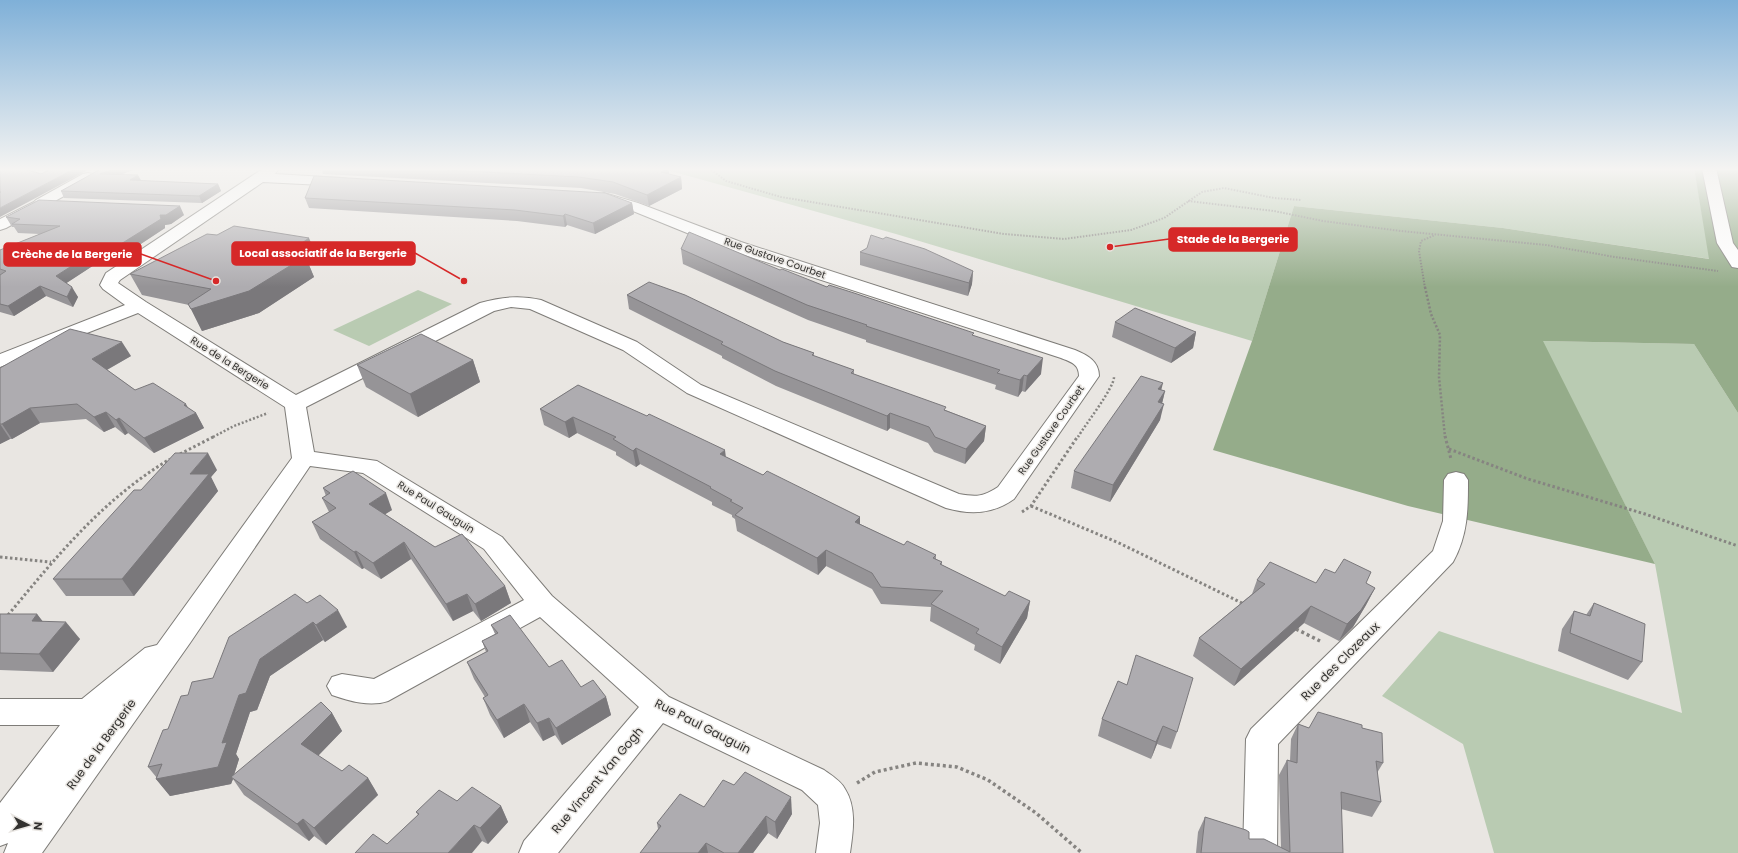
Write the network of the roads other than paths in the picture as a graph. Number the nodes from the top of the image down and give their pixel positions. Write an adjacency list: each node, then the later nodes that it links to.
1 (31, 208): 7 (street)
2 (213, 208): 6 (street, Rue de la Bergerie)
3 (637, 208): 11 (street, Rue Gustave Courbet)
4 (1717, 208): 8 (street)
5 (187, 209): 6 (street)
6 (210, 210): 9 (street, Rue de la Bergerie)
7 (0, 225)
8 (1738, 263)
9 (139, 306): 10 (street); 11 (street, Rue de la Bergerie)
10 (0, 361)
11 (295, 404): 12 (street)
12 (304, 458): 14 (street, Rue Paul Gauguin); 15 (street, Rue de la Bergerie)
13 (1456, 480): 24 (street, Rue des Clozeaux)
14 (542, 603): 16 (street); 17 (street, Rue Paul Gauguin)
15 (180, 635): 19 (street, Rue de la Bergerie); 21 (street, Rue de la Bergerie)
16 (342, 686)
17 (658, 706): 22 (street, Rue Vincent Van Gogh); 23 (street, Rue Paul Gauguin)
18 (0, 712): 19 (street)
19 (88, 712): 20 (street, Rue de la Bergerie)
20 (0, 830)
21 (22, 853)
22 (536, 853)
23 (833, 853)
24 (1260, 853)

